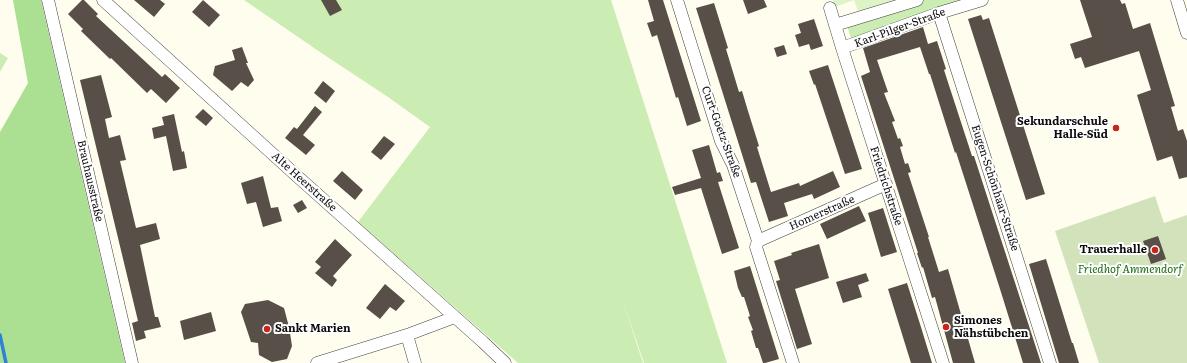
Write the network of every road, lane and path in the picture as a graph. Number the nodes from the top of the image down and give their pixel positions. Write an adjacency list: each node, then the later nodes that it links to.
1 (48, 0): 17 (street, Brauhausstraße)
2 (103, 0): 14 (street, Alte Heerstraße)
3 (677, 0): 13 (street, Curt-Goetz-Straße)
4 (917, 0): 9 (street, Karl-Pilger-Straße)
5 (982, 0): 8 (street, Karl-Pilger-Straße)
6 (1177, 0): 10 (street)
7 (830, 8): 9 (street, Friedrichstraße)
8 (939, 13): 11 (street, Karl-Pilger-Straße); 23 (street, Eugen-Schönhaar-Straße)
9 (834, 25): 11 (street, Friedrichstraße)
10 (1187, 32)
11 (842, 48): 12 (street, Friedrichstraße)
12 (886, 184): 13 (street, Homerstraße); 22 (street, Friedrichstraße)
13 (758, 241): 21 (street, Curt-Goetz-Straße)
14 (455, 317): 15 (street); 16 (street, Alte Heerstraße)
15 (407, 335): 18 (street); 19 (street)
16 (497, 359): 20 (street, Alte Heerstraße)
17 (132, 363)
18 (317, 363)
19 (415, 363)
20 (505, 363)
21 (793, 363)
22 (943, 363)
23 (1050, 363)

